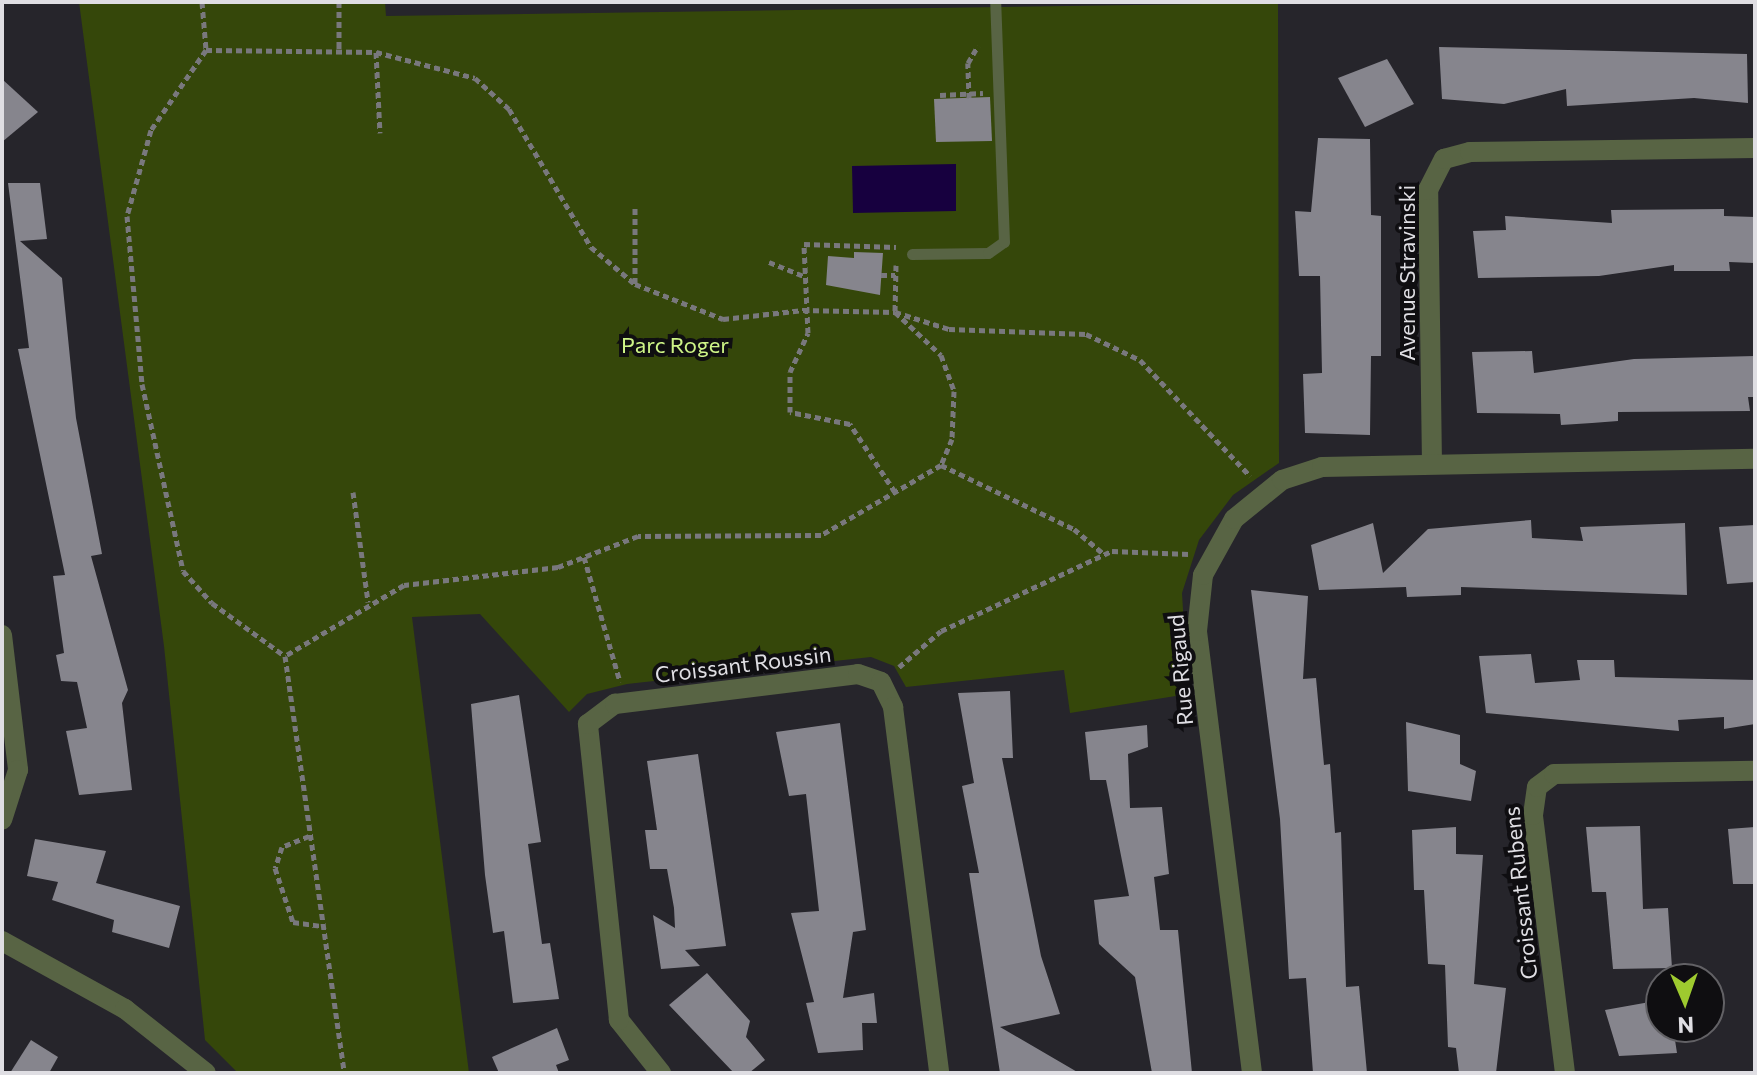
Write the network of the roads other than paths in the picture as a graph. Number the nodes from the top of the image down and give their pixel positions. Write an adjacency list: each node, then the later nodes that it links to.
1 (995, 2): 3 (lane)
2 (1755, 148): 5 (street, Avenue Stravinski)
3 (912, 254)
4 (1755, 459): 5 (street, Rue Rigaud)
5 (1432, 464): 13 (street, Rue Rigaud)
6 (2, 635): 8 (street)
7 (1755, 771): 14 (street, Croissant Rubens)
8 (2, 820)
9 (2, 941): 10 (street)
10 (206, 1073)
11 (661, 1073): 12 (street, Croissant Roussin)
12 (939, 1073)
13 (1252, 1073)
14 (1565, 1073)

